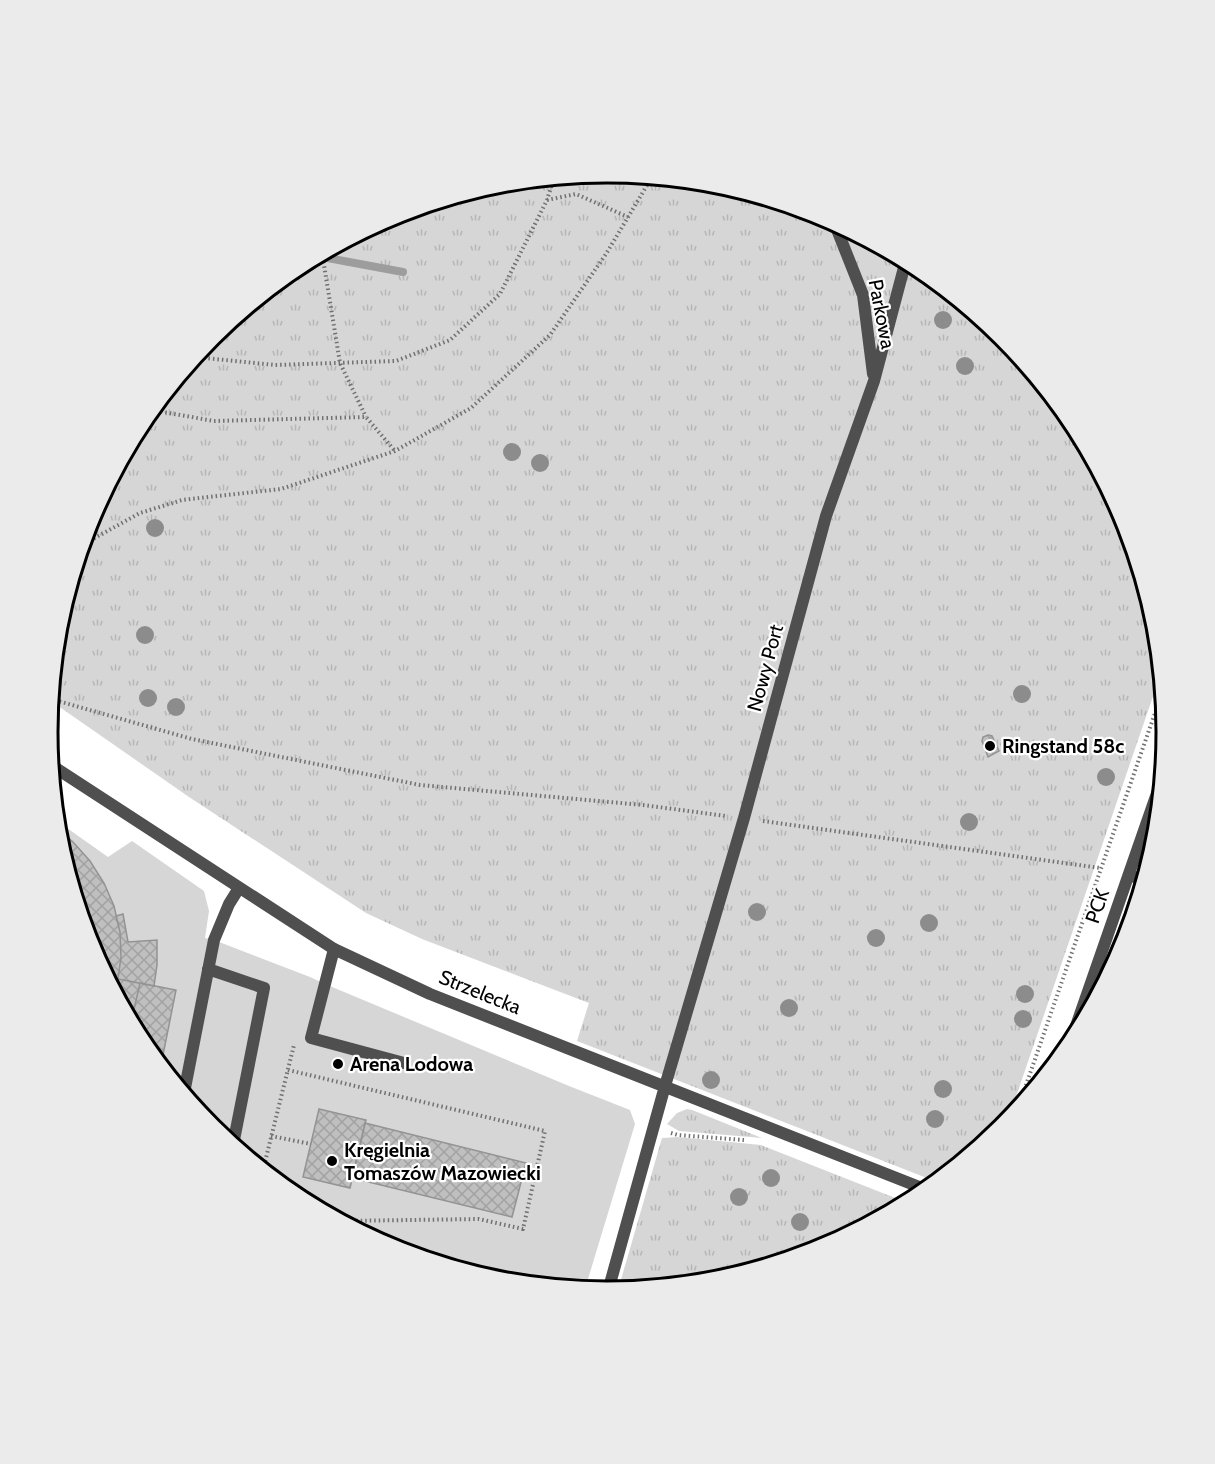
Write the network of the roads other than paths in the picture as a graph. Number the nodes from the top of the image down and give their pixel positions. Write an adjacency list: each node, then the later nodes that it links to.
1 (839, 235): 3 (street, Parkowa)
2 (903, 270): 3 (street, Nowy Port)
3 (874, 381): 14 (street, Nowy Port)
4 (60, 771): 8 (street, Strzelecka)
5 (1151, 810): 6 (street, PCK)
6 (1128, 875): 7 (street); 11 (street, PCK)
7 (1137, 878)
8 (240, 888): 9 (street, Strzelecka); 10 (street)
9 (334, 949): 12 (street); 14 (street, Strzelecka)
10 (208, 969): 13 (street); 15 (street)
11 (1082, 1009)
12 (404, 1063)
13 (186, 1083)
14 (665, 1086): 16 (street, Strzelecka); 17 (street, Nowy Port)
15 (235, 1135)
16 (916, 1186)
17 (611, 1281)

